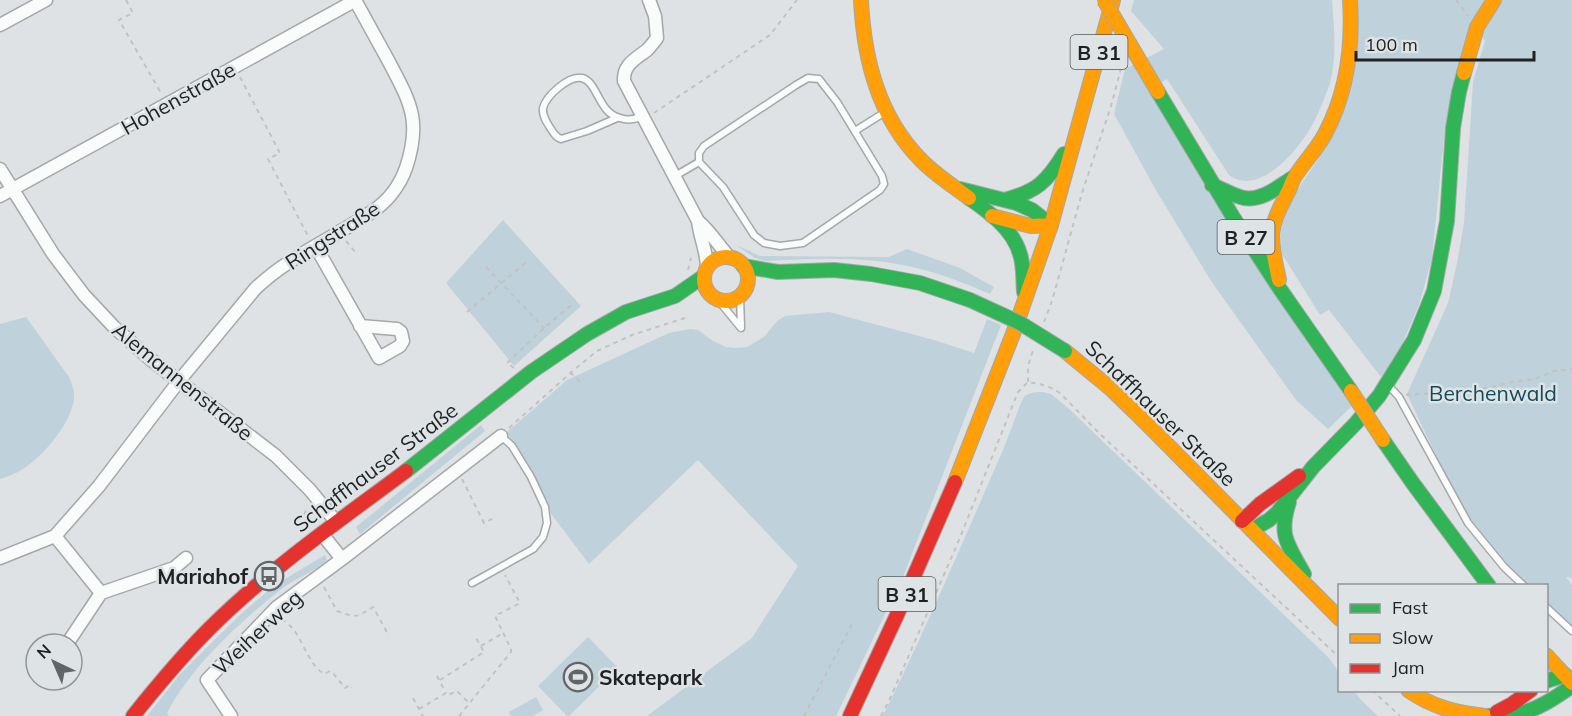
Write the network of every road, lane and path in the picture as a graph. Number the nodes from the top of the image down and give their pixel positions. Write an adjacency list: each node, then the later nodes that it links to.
1 (46, 0): 12 (street)
2 (126, 0): 16 (path)
3 (355, 0): 15 (street, Hohenstraße); 34 (street, Ringstraße)
4 (649, 0): 19 (street)
5 (798, 0): 19 (path)
6 (861, 0): 17 (main road)
7 (1104, 0): 26 (main road, B 27, bridge)
8 (1113, 0): 21 (main road, B 31)
9 (1350, 0): 25 (main road)
10 (1456, 0): 13 (path)
11 (1494, 0): 13 (main road)
12 (0, 26)
13 (1477, 27): 60 (main road)
14 (1132, 57): 52 (path)
15 (234, 66): 16 (street, Hohenstraße); 34 (path)
16 (167, 104): 28 (street, Hohenstraße)
17 (885, 112): 20 (lane); 27 (main road)
18 (616, 118): 18 (lane); 19 (lane)
19 (643, 118): 24 (street)
20 (855, 131): 22 (lane); 22 (lane)
21 (1078, 131): 30 (main road); 33 (main road, B 31)
22 (699, 162): 24 (lane)
23 (0, 169): 28 (street, Alemannenstraße)
24 (674, 177): 32 (street)
25 (1294, 177): 26 (main road); 42 (main road)
26 (1212, 185): 42 (main road, B 27)
27 (956, 188): 30 (main road); 31 (main road)
28 (13, 189): 29 (street, Hohenstraße); 57 (street, Alemannenstraße)
29 (0, 196)
30 (1004, 200): 33 (main road)
31 (992, 216): 33 (main road); 47 (main road)
32 (698, 221): 35 (street); 39 (street)
33 (1051, 225): 47 (main road, B 31)
34 (316, 247): 50 (street); 57 (street, Ringstraße)
35 (730, 258): 37 (main road); 39 (main road)
36 (529, 260): 41 (path)
37 (743, 266): 40 (main road, Schaffhauser Straße); 43 (main road)
38 (486, 267): 41 (path)
39 (705, 272): 44 (main road, Schaffhauser Straße); 45 (main road)
40 (778, 272): 43 (main road, Schaffhauser Straße); 68 (main road, Schaffhauser Straße, bridge)
41 (502, 284): 48 (path); 51 (path)
42 (1280, 289): 77 (main road, B 27, bridge)
43 (743, 291): 45 (main road); 45 (lane)
44 (675, 296): 45 (main road, Schaffhauser Straße); 67 (main road, Schaffhauser Straße)
45 (714, 298)
46 (574, 303): 51 (path)
47 (1025, 304): 112 (main road, B 31)
48 (467, 312)
49 (685, 318): 56 (path)
50 (360, 326)
51 (544, 328): 54 (path)
52 (1041, 328)
53 (1035, 343): 58 (path)
54 (507, 363)
55 (1572, 369): 61 (path)
56 (570, 372): 59 (path); 62 (path)
57 (179, 381): 67 (street, Alemannenstraße); 70 (street, Ringstraße)
58 (1028, 382): 93 (path); 113 (path)
59 (581, 383)
60 (1387, 385): 63 (main road); 78 (lane)
61 (1405, 395)
62 (501, 436): 64 (street, Weiherweg); 74 (lane)
63 (1313, 467): 65 (main road); 68 (main road)
64 (457, 470): 66 (path); 73 (street, Weiherweg)
65 (1290, 498): 68 (main road); 80 (main road)
66 (494, 518)
67 (337, 523): 69 (main road, Schaffhauser Straße)
68 (1247, 525): 80 (main road, Schaffhauser Straße)
69 (322, 534): 73 (street); 107 (main road, Schaffhauser Straße)
70 (55, 536): 71 (street); 79 (street)
71 (0, 558)
72 (186, 558): 79 (street)
73 (342, 559): 75 (street, Weiherweg)
74 (501, 567): 76 (lane); 89 (path)
75 (319, 577): 82 (path); 84 (street, Weiherweg)
76 (472, 583)
77 (1489, 584)
78 (1523, 584)
79 (101, 593): 88 (street)
80 (1315, 594): 85 (main road, Schaffhauser Straße)
81 (371, 602): 82 (path)
82 (373, 607): 90 (path)
83 (1548, 609): 87 (lane)
84 (273, 611): 99 (path); 108 (street, Weiherweg)
85 (1338, 618)
86 (854, 620): 111 (path)
87 (1572, 631)
88 (75, 632)
89 (503, 633): 92 (path); 105 (path)
90 (389, 636)
91 (475, 636): 92 (path)
92 (481, 646): 96 (path)
93 (1338, 656)
94 (1548, 657): 98 (main road)
95 (437, 676): 96 (path)
96 (440, 680): 102 (path)
97 (1548, 681): 98 (main road)
98 (1570, 682): 115 (main road)
99 (351, 688)
100 (1374, 692): 114 (path)
101 (1411, 692): 115 (main road)
102 (446, 693): 105 (path); 106 (path)
103 (1520, 695): 115 (main road)
104 (413, 698): 106 (path)
105 (468, 703): 110 (path)
106 (419, 708): 109 (path)
107 (133, 716)
108 (231, 716)
109 (423, 716)
110 (459, 716)
111 (804, 716)
112 (850, 716)
113 (881, 716)
114 (1400, 716)
115 (1487, 716)

